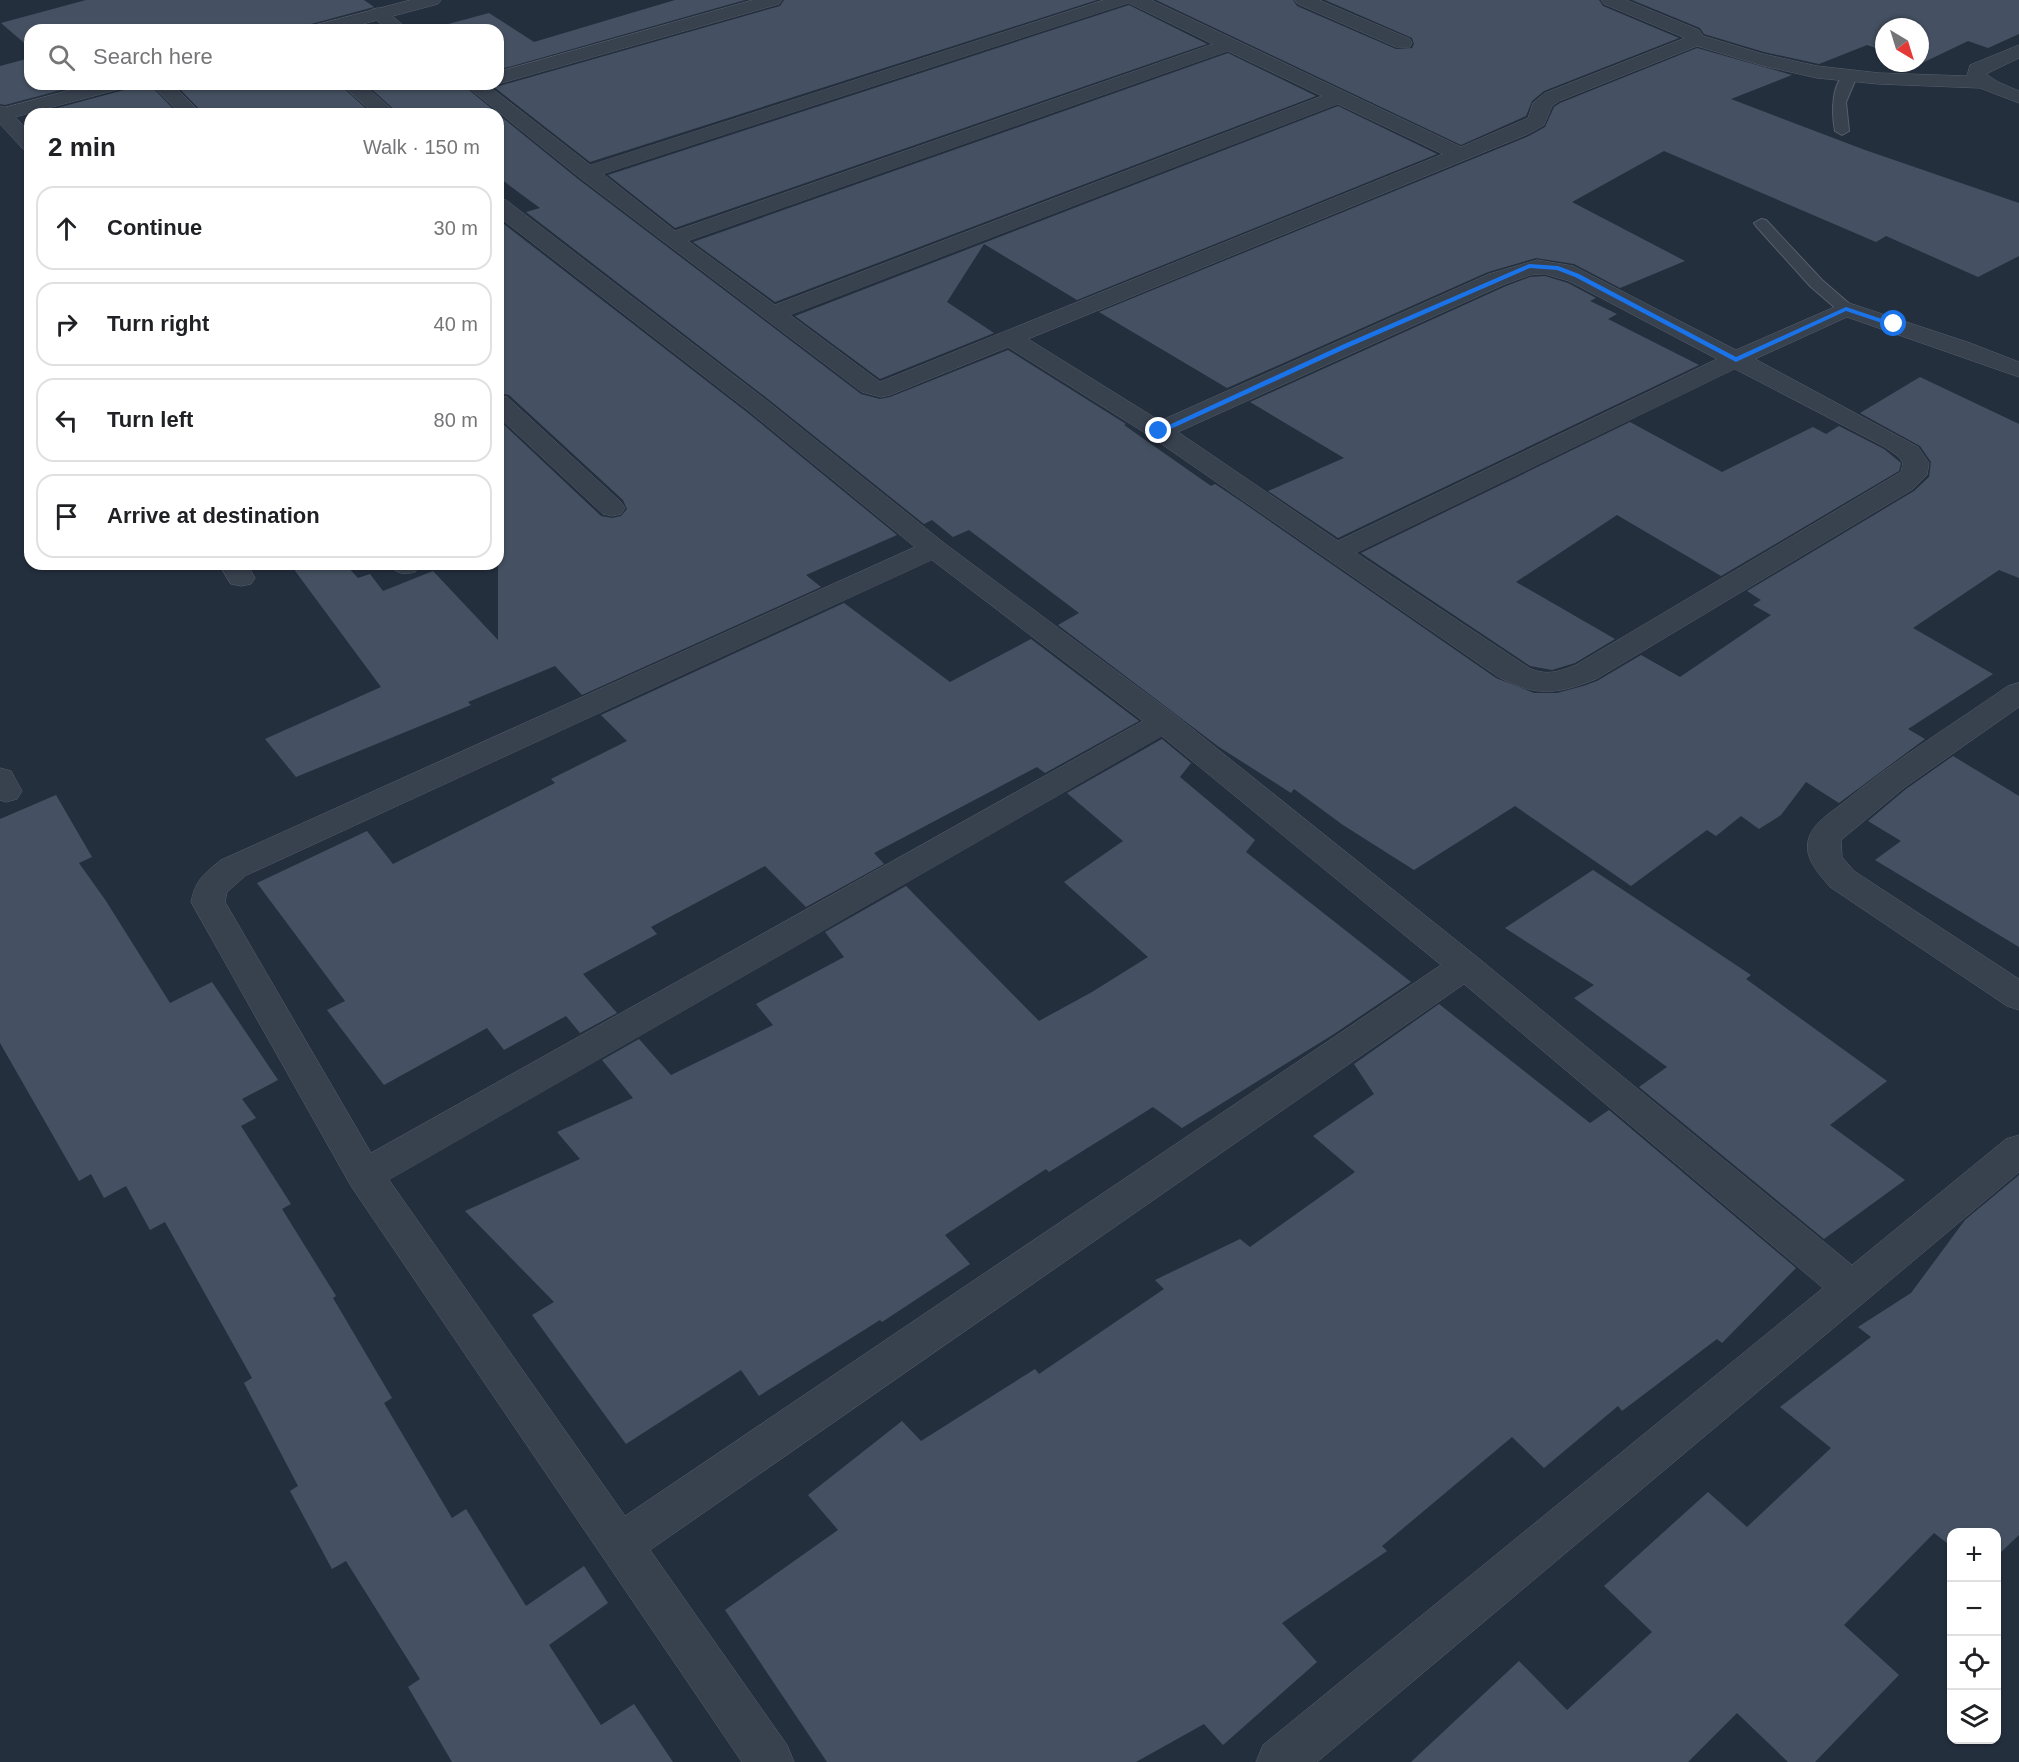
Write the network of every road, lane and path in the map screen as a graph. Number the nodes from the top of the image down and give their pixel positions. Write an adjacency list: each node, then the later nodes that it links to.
1 (432, 0): 7 (street)
2 (773, 0): 14 (street)
3 (1122, 0): 31 (street)
4 (1136, 0): 12 (street)
5 (1304, 0): 11 (street)
6 (1610, 0): 10 (street)
7 (378, 14): 8 (street); 9 (street)
8 (341, 24)
9 (392, 24)
10 (1696, 40): 15 (street); 30 (street)
11 (1403, 44)
12 (1227, 45): 21 (street); 34 (street)
13 (2019, 51): 16 (street)
14 (504, 76)
15 (1850, 76): 16 (street); 28 (lane)
16 (1983, 82): 22 (street)
17 (93, 90): 23 (street)
18 (167, 90): 25 (street)
19 (358, 90): 26 (street)
20 (482, 90): 31 (street)
21 (1338, 97): 30 (street); 36 (street)
22 (2019, 97)
23 (24, 108)
24 (24, 108): 27 (street)
25 (186, 108)
26 (380, 108)
27 (1, 114): 29 (street)
28 (1842, 131)
29 (24, 139)
30 (1461, 155): 37 (street)
31 (586, 173): 34 (street)
32 (504, 210): 43 (street)
33 (1761, 223): 35 (lane)
34 (672, 239): 36 (street)
35 (1846, 309): 38 (street); 39 (street)
36 (772, 314): 37 (street)
37 (1008, 337): 41 (street)
38 (1736, 359): 41 (street); 44 (street); 44 (street)
39 (2019, 370)
40 (504, 408): 42 (street)
41 (1159, 431): 44 (street)
42 (612, 508)
43 (934, 549): 46 (street); 50 (street)
44 (1337, 552)
45 (2019, 693): 48 (street)
46 (1164, 722): 47 (street); 50 (street)
47 (1465, 966): 51 (street); 52 (street)
48 (2019, 997)
49 (2019, 1150): 51 (street)
50 (363, 1175): 52 (street)
51 (1851, 1288): 54 (street)
52 (619, 1546): 53 (street)
53 (770, 1762)
54 (1280, 1762)

